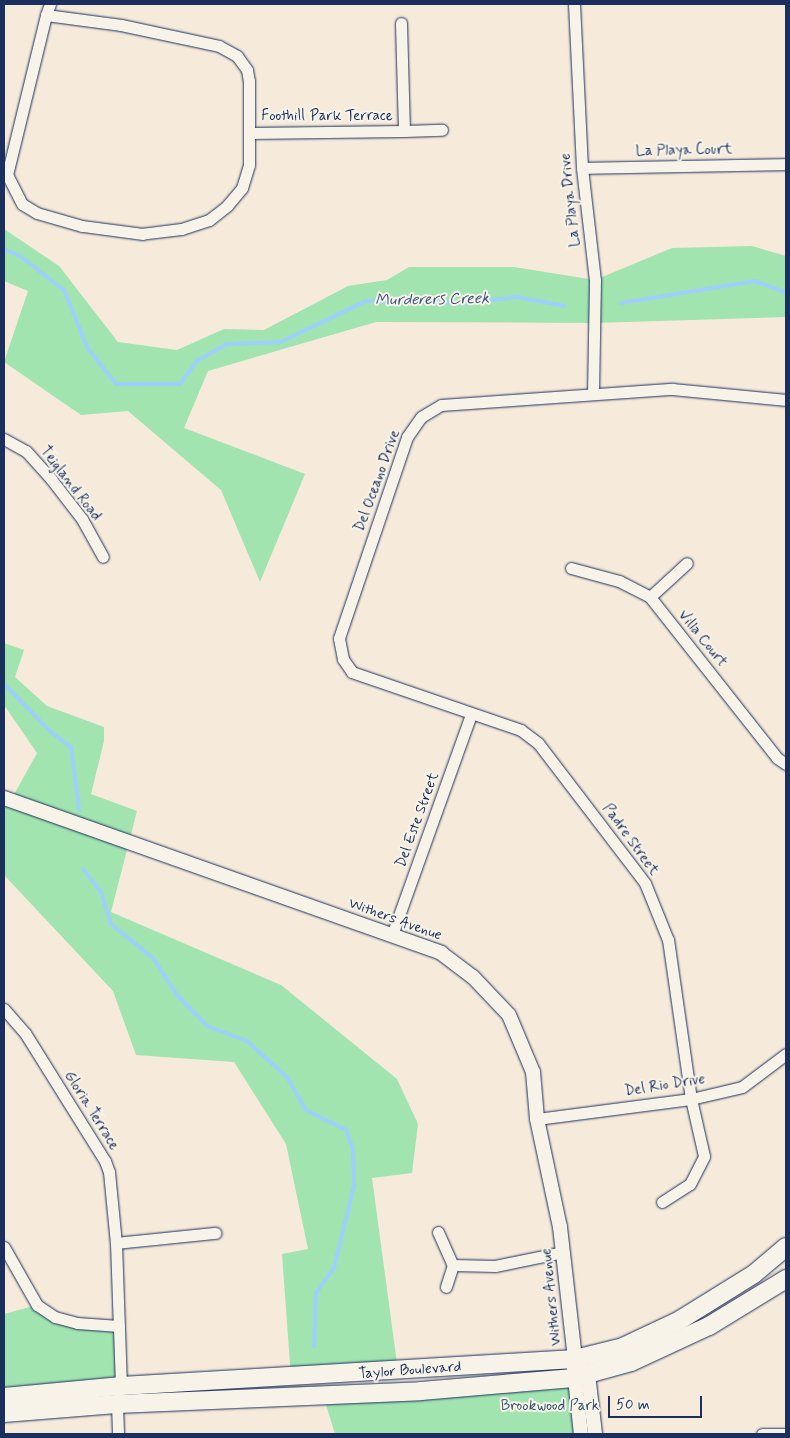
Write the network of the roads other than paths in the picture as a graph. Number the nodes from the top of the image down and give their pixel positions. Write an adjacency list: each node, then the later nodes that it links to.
1 (574, 4): 8 (street, La Playa Drive)
2 (48, 9): 6 (street); 6 (street)
3 (402, 23): 5 (street, Foothill Park Terrace)
4 (442, 130): 5 (street, Foothill Park Terrace)
5 (404, 132): 6 (street, Foothill Park Terrace)
6 (250, 133)
7 (786, 164): 8 (street, La Playa Court)
8 (582, 168): 9 (street, La Playa Drive)
9 (593, 393): 10 (street, Del Oceano Drive); 16 (street, Del Oceano Drive)
10 (786, 400)
11 (4, 439): 12 (street, Teigland Road)
12 (103, 558)
13 (687, 563): 15 (street)
14 (571, 568): 15 (street, Villa Court)
15 (650, 598): 17 (street, Villa Court)
16 (471, 714): 19 (street, Del Este Street); 22 (street, Padre Street)
17 (786, 764)
18 (4, 798): 19 (street, Withers Avenue)
19 (392, 936): 23 (street, Withers Avenue)
20 (4, 1009): 27 (street, Gloria Terrace)
21 (786, 1054): 22 (street, Del Rio Drive)
22 (691, 1099): 23 (street, Del Rio Drive); 24 (street, Padre Street)
23 (537, 1119): 30 (street, Withers Avenue)
24 (662, 1202)
25 (438, 1232): 31 (street)
26 (215, 1233): 27 (street)
27 (116, 1243): 34 (street, Gloria Terrace)
28 (4, 1247): 34 (street)
29 (786, 1247): 35 (main road, Taylor Boulevard)
30 (563, 1252): 31 (street); 35 (street, Withers Avenue)
31 (453, 1265): 33 (street)
32 (786, 1279): 36 (main road, Taylor Boulevard)
33 (446, 1287)
34 (119, 1326): 37 (street, Gloria Terrace)
35 (575, 1359): 36 (street, Withers Avenue); 37 (main road, Taylor Boulevard)
36 (580, 1376): 39 (main road, Taylor Boulevard); 42 (street, Withers Avenue); 43 (street, Withers Avenue)
37 (121, 1386): 38 (main road, Taylor Boulevard)
38 (4, 1396)
39 (117, 1404): 40 (main road, Taylor Boulevard); 41 (street)
40 (4, 1413)
41 (118, 1434)
42 (581, 1434)
43 (595, 1434)
44 (762, 1434): 45 (street)
45 (786, 1434)

